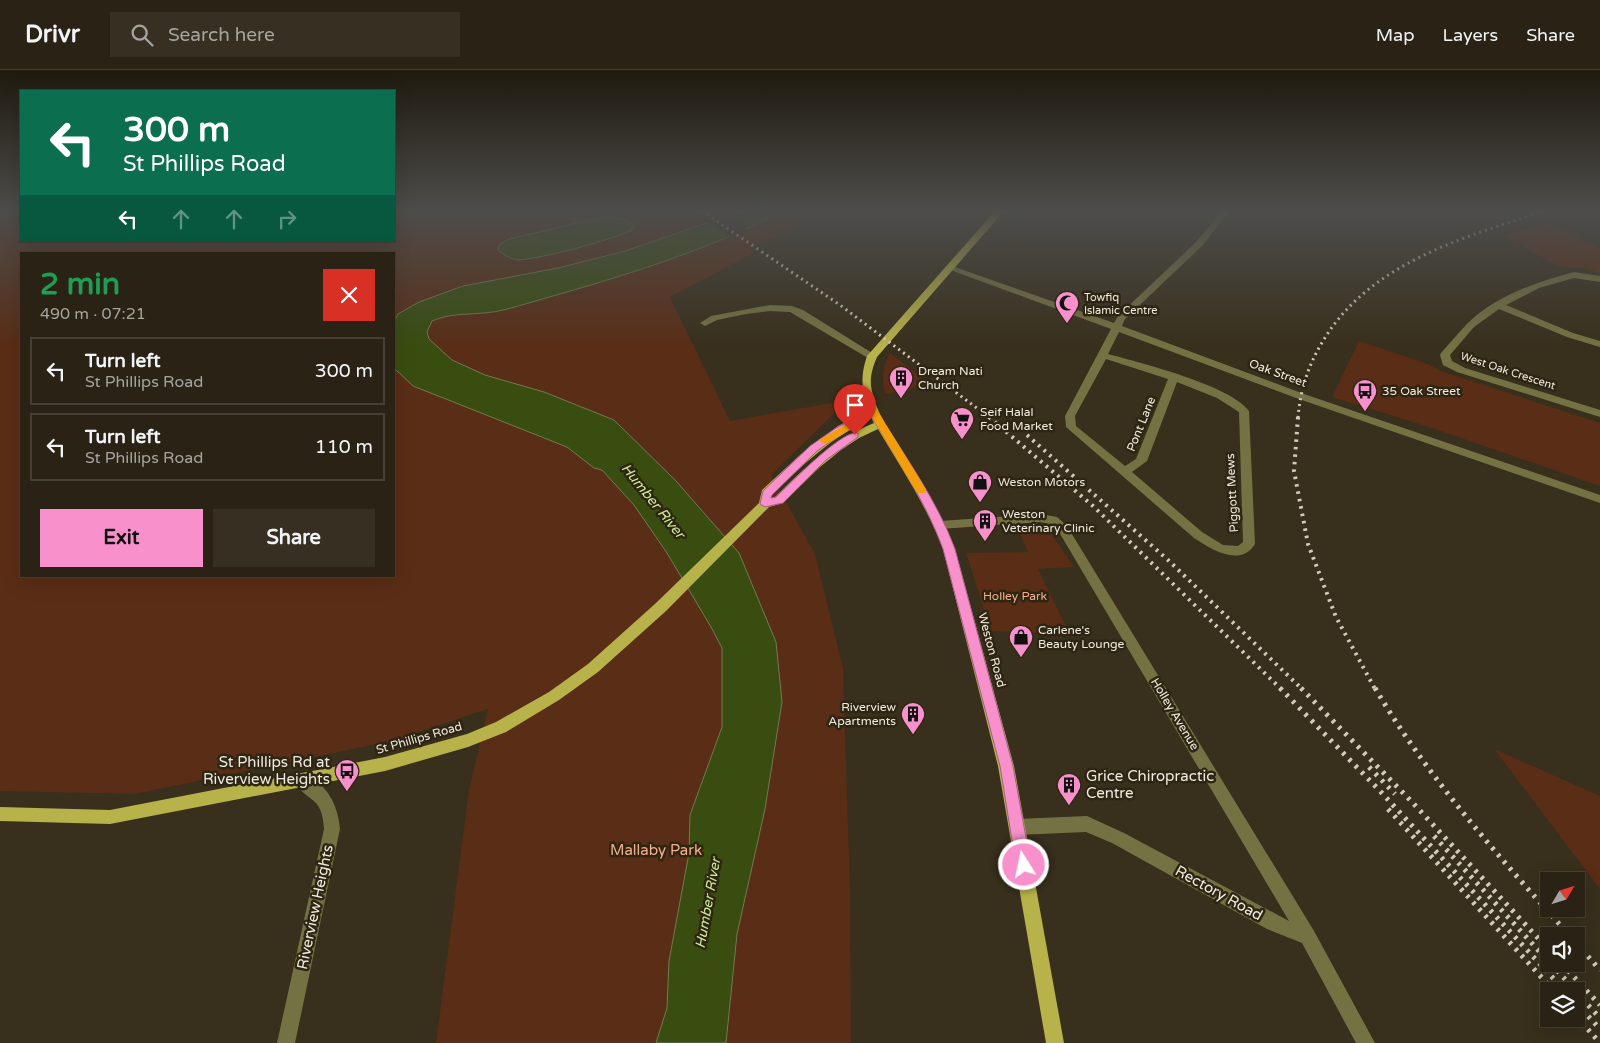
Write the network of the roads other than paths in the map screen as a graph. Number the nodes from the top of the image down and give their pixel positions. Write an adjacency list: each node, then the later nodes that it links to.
1 (959, 256): 3 (main road, Weston Road)
2 (1186, 256): 7 (street, Piggott Mews)
3 (949, 268): 7 (street, Oak Street); 10 (main road, Weston Road)
4 (1600, 279): 5 (street, West Oak Crescent)
5 (1498, 305): 8 (street); 13 (street, West Oak Crescent)
6 (705, 323): 10 (street)
7 (1116, 329): 9 (street, Piggott Mews); 16 (street, Oak Street)
8 (1600, 344)
9 (1102, 355): 11 (street, Piggott Mews); 15 (street, Piggott Mews)
10 (872, 356): 12 (main road, Weston Road)
11 (1174, 378): 15 (street, Pont Lane); 15 (street, Piggott Mews)
12 (873, 412): 14 (main road, Weston Road); 17 (main road, St Phillips Road)
13 (1600, 414)
14 (881, 424): 17 (main road, St Phillips Road); 18 (main road, Weston Road)
15 (1124, 472)
16 (1600, 499)
17 (765, 504): 19 (main road, St Phillips Road)
18 (940, 525): 21 (main road, Weston Road); 22 (street, Holley Avenue)
19 (303, 781): 20 (main road, St Phillips Road); 23 (street, Riverview Heights)
20 (0, 814)
21 (1017, 827): 22 (street, Rectory Road); 24 (main road, Weston Road)
22 (1308, 938): 25 (street)
23 (286, 1043)
24 (1055, 1043)
25 (1366, 1043)

